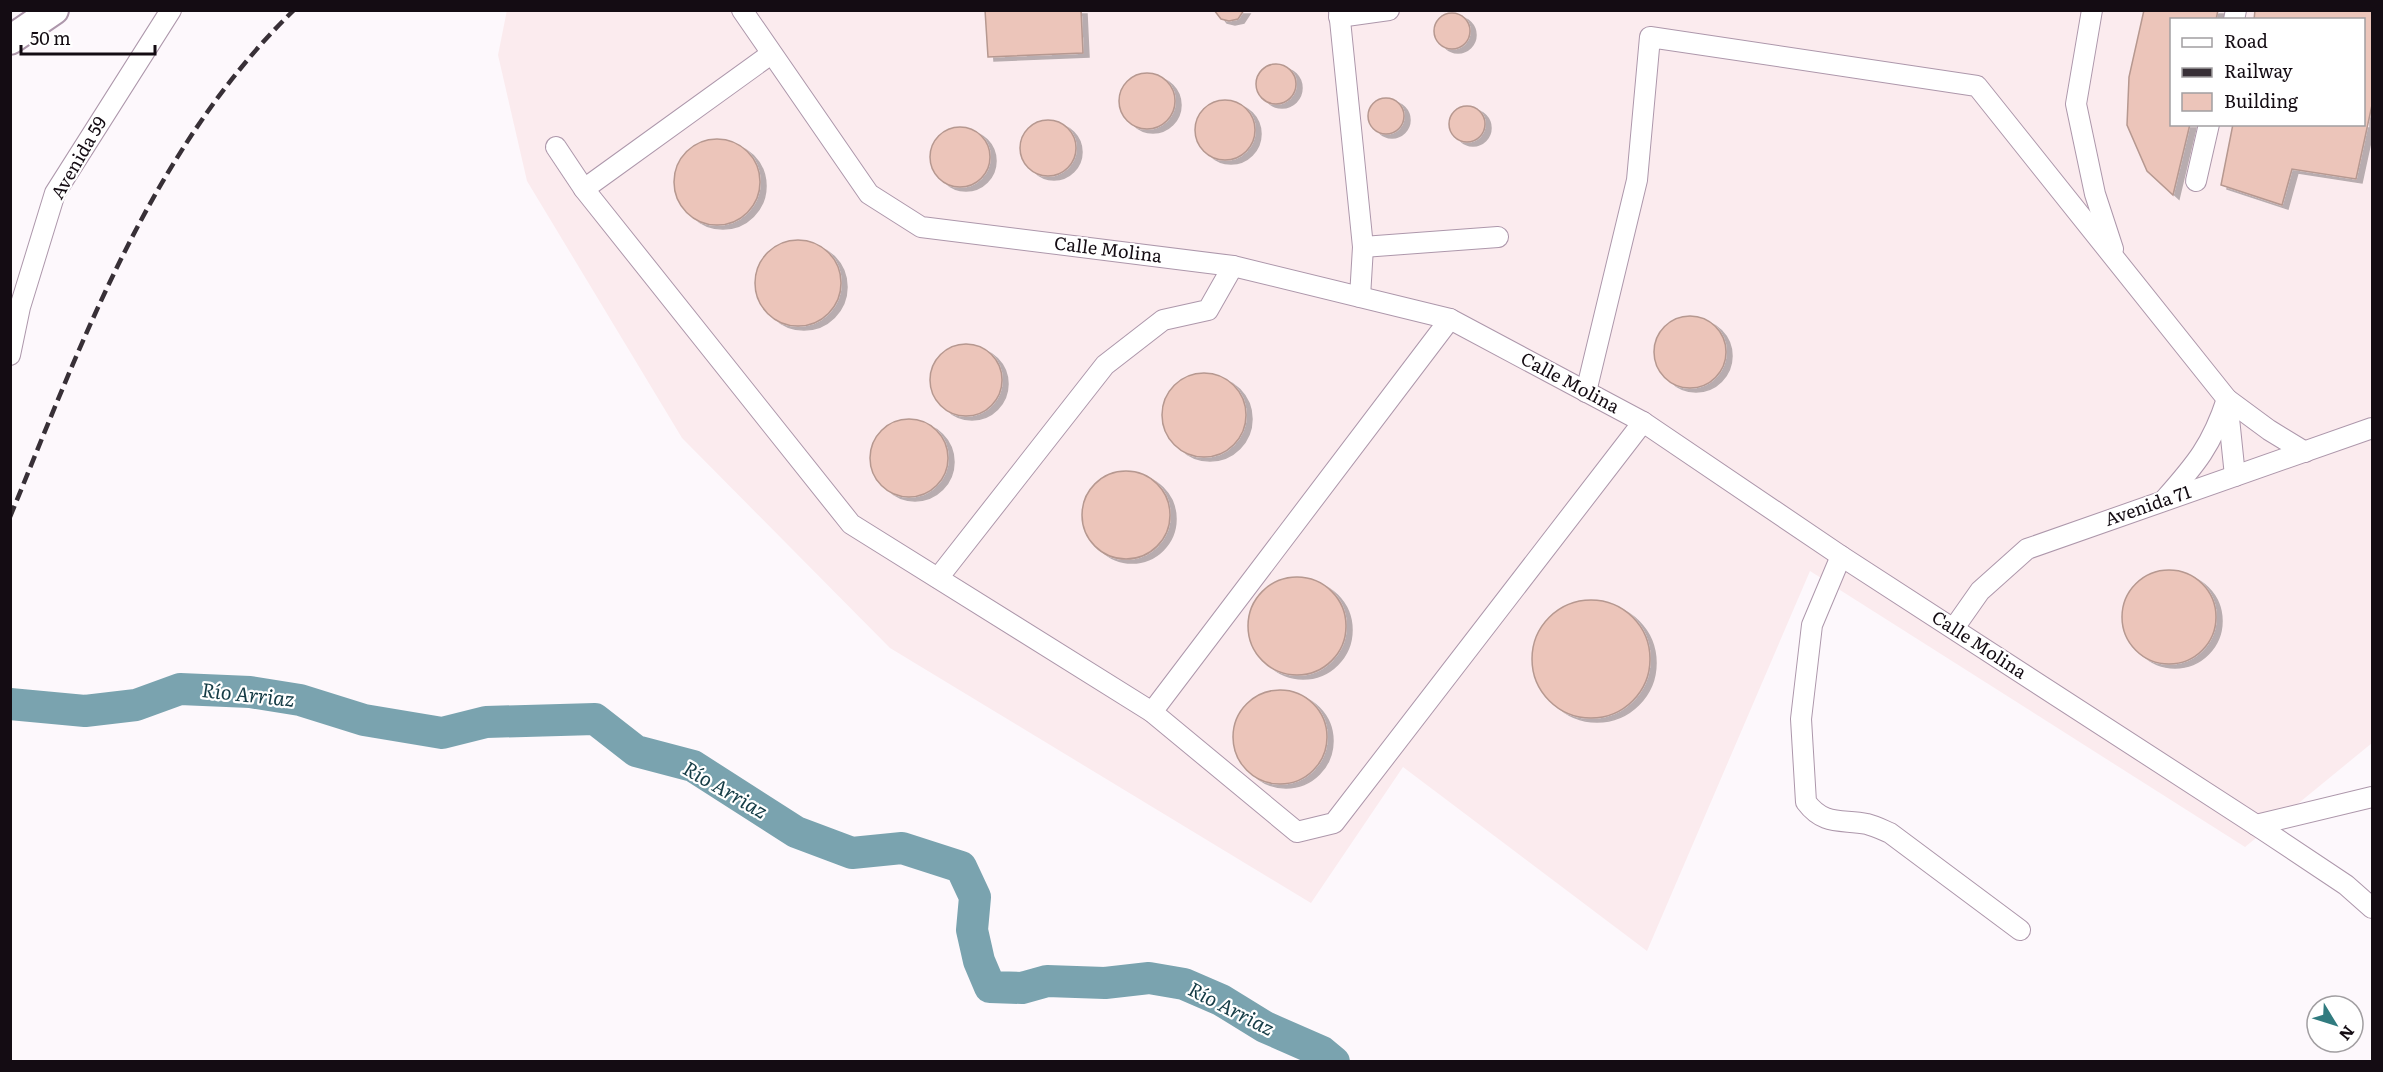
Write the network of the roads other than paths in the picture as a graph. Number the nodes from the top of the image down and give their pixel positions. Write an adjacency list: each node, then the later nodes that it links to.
1 (54, 10): 7 (highway)
2 (171, 10): 19 (street, Avenida 59)
3 (742, 10): 8 (street, Calle Molina)
4 (1389, 10): 6 (street)
5 (2092, 10): 15 (street)
6 (1339, 14): 14 (street)
7 (10, 40)
8 (771, 54): 12 (street); 16 (street, Calle Molina)
9 (2209, 126): 11 (street)
10 (556, 147): 12 (street)
11 (2196, 181)
12 (584, 189): 28 (street)
13 (1498, 237): 14 (street)
14 (1363, 247): 17 (street)
15 (2118, 263): 20 (street); 21 (street)
16 (1233, 266): 17 (street, Calle Molina); 28 (street)
17 (1360, 297): 18 (street, Calle Molina)
18 (1449, 318): 20 (street, Calle Molina); 30 (street)
19 (10, 355)
20 (1586, 392): 22 (street, Calle Molina)
21 (2227, 399): 24 (street); 25 (street); 26 (street)
22 (1643, 422): 27 (street, Calle Molina); 30 (street)
23 (2373, 428): 24 (street, Avenida 71)
24 (2305, 452): 25 (street, Avenida 71)
25 (2235, 476): 26 (street, Avenida 71)
26 (2163, 500): 29 (street, Avenida 71)
27 (1841, 556): 29 (street, Calle Molina); 34 (street)
28 (938, 578): 30 (street)
29 (1954, 628): 32 (street, Calle Molina)
30 (1152, 712)
31 (2373, 796): 32 (street)
32 (2256, 825): 33 (street, Calle Molina)
33 (2373, 908)
34 (2020, 930)

